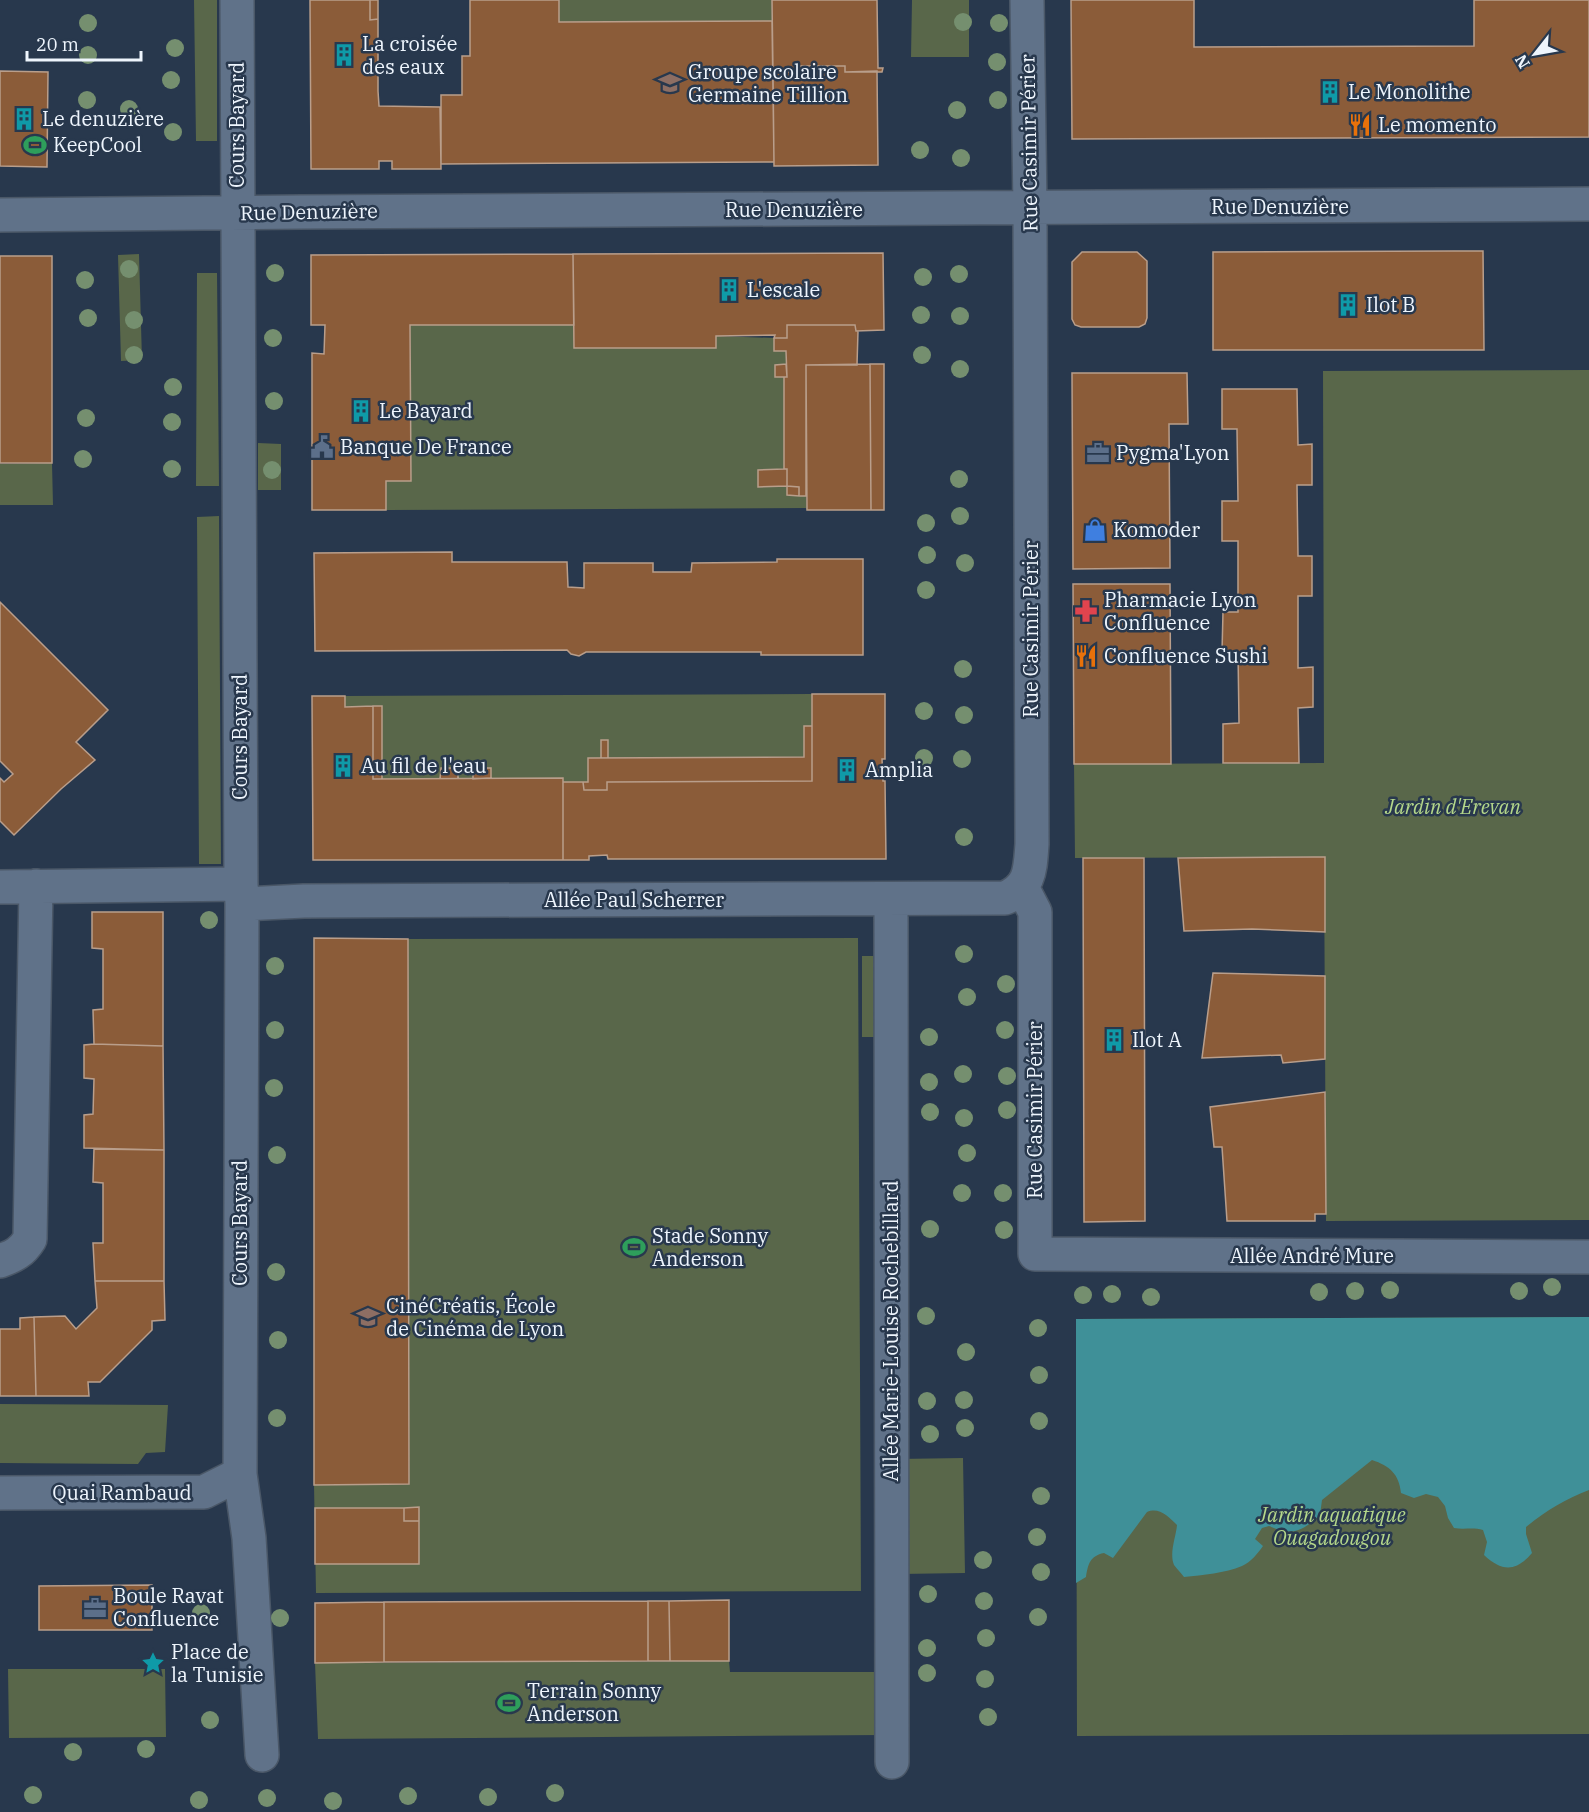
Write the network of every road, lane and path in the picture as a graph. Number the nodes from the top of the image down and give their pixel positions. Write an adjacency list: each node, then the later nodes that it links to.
1 (237, 0): 5 (street, Cours Bayard)
2 (1027, 0): 4 (street, Rue Casimir Périer)
3 (1589, 204): 4 (street, Rue Denuzière)
4 (1030, 208): 5 (street, Rue Denuzière); 9 (street, Rue Casimir Périer)
5 (238, 213): 6 (street, Rue Denuzière); 10 (street, Cours Bayard)
6 (0, 216)
7 (36, 886): 8 (street, Allée Paul Scherrer); 10 (street, Allée Paul Scherrer); 14 (street)
8 (0, 887)
9 (1022, 887): 11 (street, Allée Paul Scherrer); 12 (street, Rue Casimir Périer)
10 (241, 894): 11 (street, Allée Paul Scherrer); 15 (street, Cours Bayard)
11 (891, 899): 18 (street, Allée Marie-Louise Rochebillard)
12 (1035, 1254): 13 (street, Allée André Mure)
13 (1589, 1257)
14 (0, 1261)
15 (240, 1474): 16 (street, Quai Rambaud); 17 (street, Cours Bayard)
16 (0, 1493)
17 (262, 1755)
18 (892, 1762)

